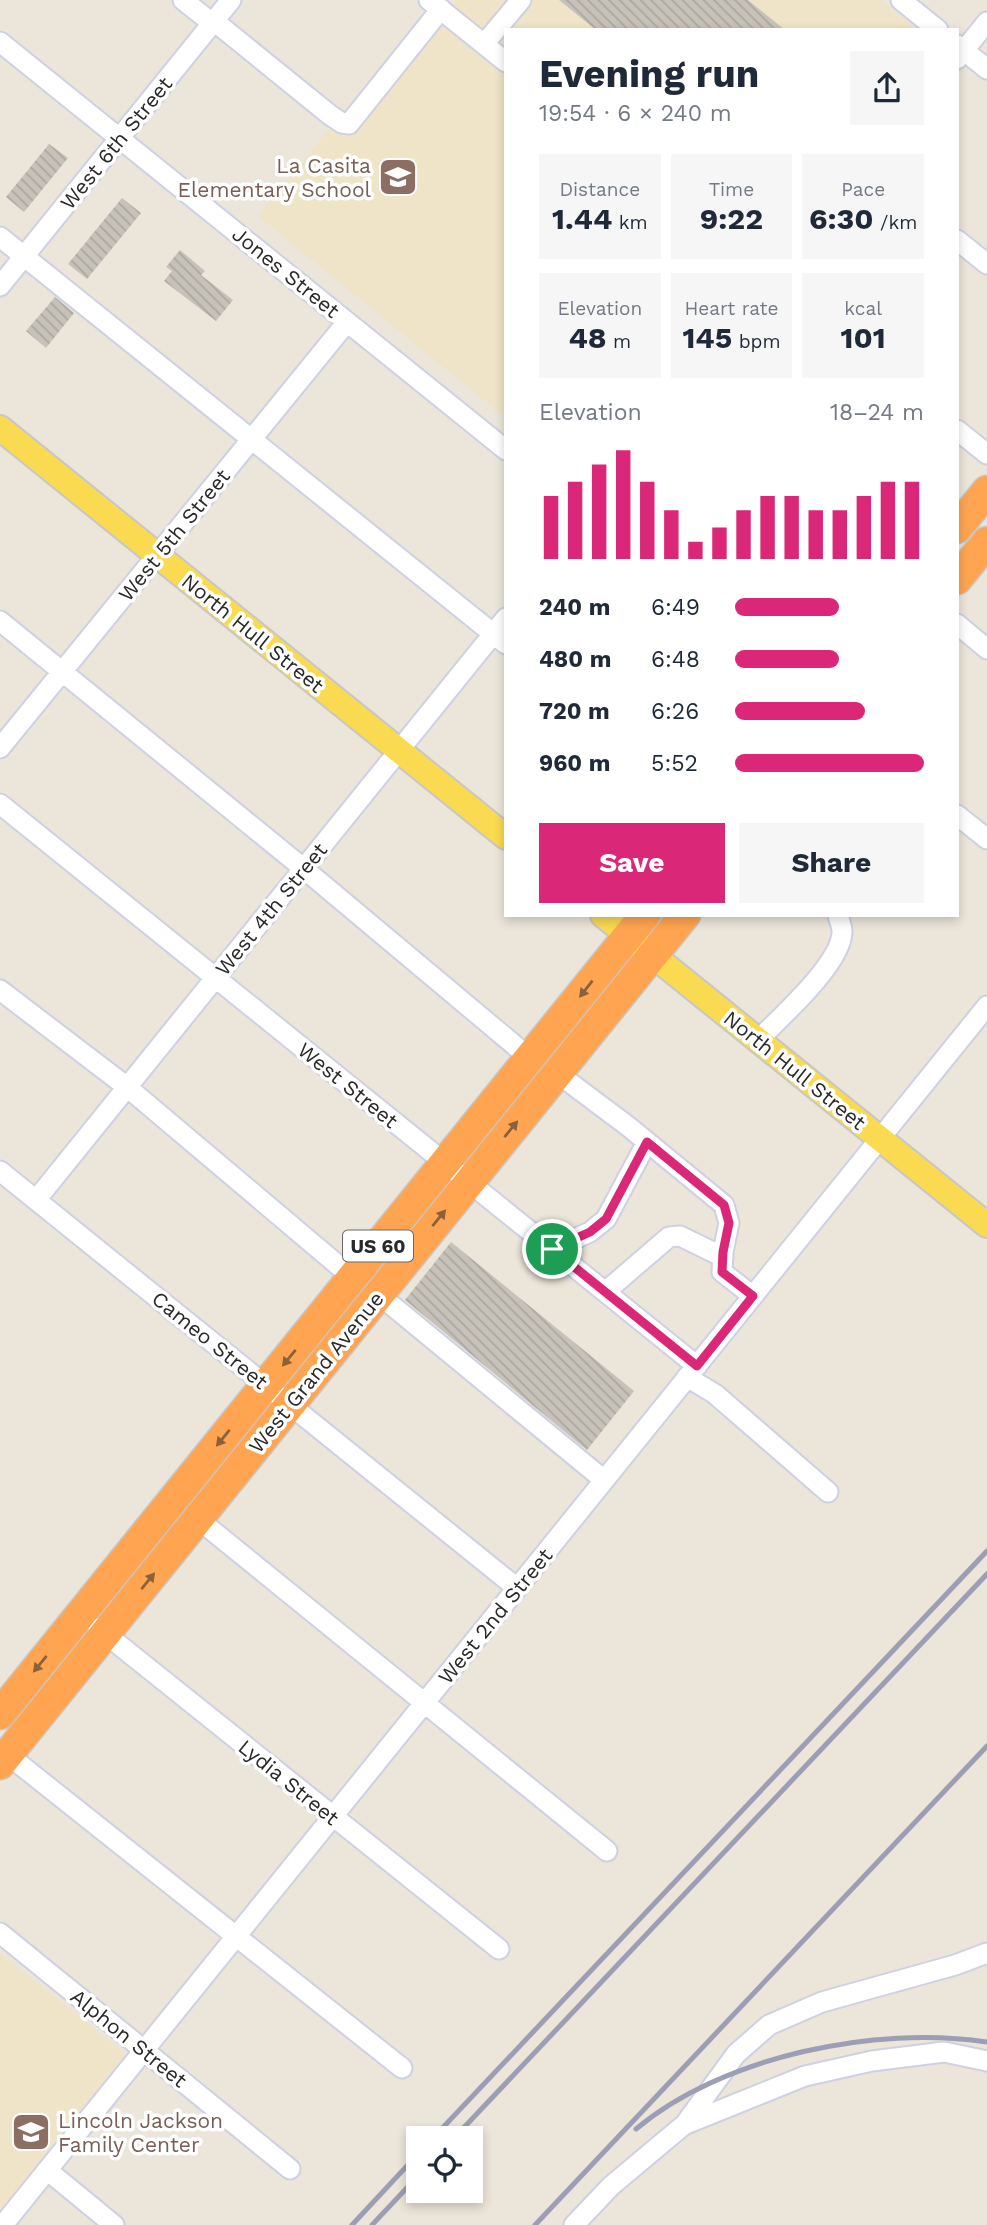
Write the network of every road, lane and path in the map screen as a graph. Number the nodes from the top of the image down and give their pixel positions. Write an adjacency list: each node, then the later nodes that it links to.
1 (183, 0): 6 (street)
2 (231, 0): 6 (street, West 6th Street)
3 (521, 0): 10 (street)
4 (901, 0): 8 (street)
5 (443, 6): 6 (street); 10 (street)
6 (213, 22): 14 (street, West 6th Street)
7 (987, 22): 11 (street)
8 (936, 28)
9 (0, 42): 14 (street, Jones Street)
10 (484, 44): 12 (street)
11 (959, 52): 13 (street)
12 (504, 60)
13 (987, 69)
14 (120, 138): 17 (street, West 6th Street); 20 (street, Jones Street)
15 (0, 237): 17 (street)
16 (959, 242): 18 (street)
17 (24, 256): 19 (street, West 6th Street); 23 (street)
18 (987, 264)
19 (0, 286)
20 (347, 322): 23 (street, West 5th Street); 24 (street, Jones Street)
21 (0, 428): 29 (main road, North Hull Street)
22 (959, 432): 25 (street)
23 (251, 440): 29 (street, West 5th Street); 33 (street)
24 (504, 448)
25 (987, 454)
26 (987, 491): 27 (highway)
27 (959, 526)
28 (987, 542): 30 (highway)
29 (158, 555): 35 (street, West 5th Street); 37 (main road, North Hull Street)
30 (959, 577)
31 (0, 621): 35 (street)
32 (959, 626): 34 (street)
33 (499, 639): 37 (street, West 4th Street)
34 (987, 649)
35 (63, 672): 36 (street, West 5th Street); 42 (street)
36 (0, 748)
37 (399, 750): 40 (main road, North Hull Street); 42 (street, West 4th Street)
38 (0, 804): 48 (street, West Street)
39 (959, 817): 41 (street)
40 (504, 835)
41 (987, 839)
42 (303, 868): 48 (street, West 4th Street); 52 (street)
43 (610, 917): 46 (main road, North Hull Street)
44 (683, 917): 47 (highway, West Grand Avenue / US 60)
45 (838, 917): 51 (street)
46 (637, 925): 47 (main road, North Hull Street); 52 (highway, West Grand Avenue / US 60, one-way to 52)
47 (652, 955): 51 (main road, North Hull Street); 53 (highway, West Grand Avenue / US 60)
48 (215, 978): 54 (street, West 4th Street); 58 (street, West Street)
49 (0, 990): 54 (street)
50 (987, 1006): 55 (street, West 2nd Street)
51 (758, 1040): 55 (main road, North Hull Street)
52 (531, 1059): 58 (highway, West Grand Avenue / US 60)
53 (557, 1073): 56 (street); 58 (highway, West Grand Avenue / US 60, one-way to 53)
54 (127, 1087): 59 (street, West 4th Street); 63 (street)
55 (880, 1139): 60 (main road, North Hull Street); 66 (street, West 2nd Street)
56 (647, 1142): 61 (street); 62 (street)
57 (0, 1171): 59 (street, Cameo Street)
58 (457, 1173): 61 (street, West Street); 63 (highway, West Grand Avenue / US 60); 65 (highway, West Grand Avenue / US 60, one-way to 58)
59 (36, 1200): 68 (street, Cameo Street)
60 (987, 1225)
61 (552, 1249): 64 (street, West Street)
62 (723, 1257): 64 (street); 66 (street)
63 (352, 1278): 68 (highway, West Grand Avenue / US 60, one-way to 68)
64 (605, 1292): 67 (street, West Street)
65 (378, 1294): 69 (highway, West Grand Avenue / US 60); 70 (street)
66 (753, 1296): 67 (street, West 2nd Street)
67 (692, 1372): 70 (street, West 2nd Street); 71 (street, West Street)
68 (266, 1386): 69 (street, Cameo Street); 74 (highway, West Grand Avenue / US 60, one-way to 74)
69 (290, 1404): 72 (highway, West Grand Avenue / US 60); 73 (street, Cameo Street)
70 (604, 1480): 73 (street, West 2nd Street)
71 (828, 1492)
72 (198, 1519): 75 (highway, West Grand Avenue / US 60, one-way to 72); 76 (street)
73 (517, 1588): 76 (street, West 2nd Street)
74 (80, 1614): 75 (street, Lydia Street); 77 (highway, West Grand Avenue / US 60, one-way to 77)
75 (106, 1634): 78 (highway, West Grand Avenue / US 60); 79 (street, Lydia Street)
76 (425, 1703): 79 (street, West 2nd Street); 80 (street)
77 (0, 1714)
78 (4, 1760): 82 (street)
79 (333, 1817): 82 (street, West 2nd Street); 83 (street, Lydia Street)
80 (607, 1851)
81 (0, 1933): 85 (street, Alphon Street)
82 (237, 1935): 85 (street, West 2nd Street); 87 (street)
83 (499, 1949)
84 (987, 1953): 88 (street)
85 (144, 2050): 89 (street, Alphon Street); 90 (street, West 2nd Street)
86 (987, 2061): 88 (street)
87 (401, 2068)
88 (685, 2124): 93 (street)
89 (290, 2169)
90 (47, 2170): 91 (street, West 2nd Street); 92 (street)
91 (3, 2225)
92 (114, 2225)
93 (575, 2225)

